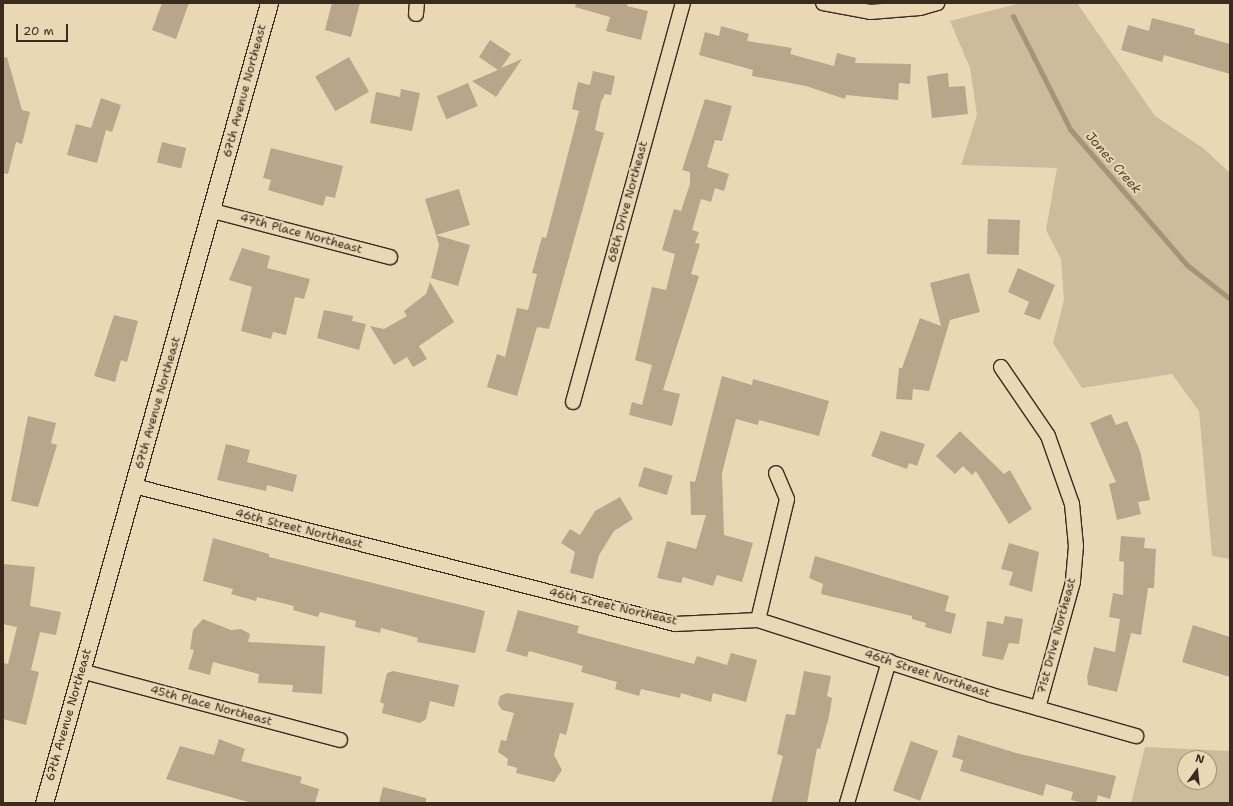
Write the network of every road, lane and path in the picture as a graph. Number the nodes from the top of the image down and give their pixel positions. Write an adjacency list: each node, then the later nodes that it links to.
1 (269, 3): 5 (street, 67th Avenue Northeast)
2 (683, 3): 8 (street, 68th Drive Northeast)
3 (822, 3): 4 (street)
4 (937, 3)
5 (213, 211): 6 (street, 47th Place Northeast); 10 (street, 67th Avenue Northeast)
6 (390, 257)
7 (1001, 367): 14 (street, 71st Drive Northeast)
8 (573, 402)
9 (776, 473): 11 (street)
10 (134, 486): 11 (street, 46th Street Northeast); 13 (street, 67th Avenue Northeast)
11 (758, 620): 12 (street, 46th Street Northeast)
12 (889, 661): 14 (street, 46th Street Northeast); 18 (street)
13 (81, 671): 16 (street, 45th Place Northeast); 17 (street, 67th Avenue Northeast)
14 (1038, 708): 15 (street, 46th Street Northeast)
15 (1136, 736)
16 (340, 740)
17 (44, 803)
18 (846, 803)

